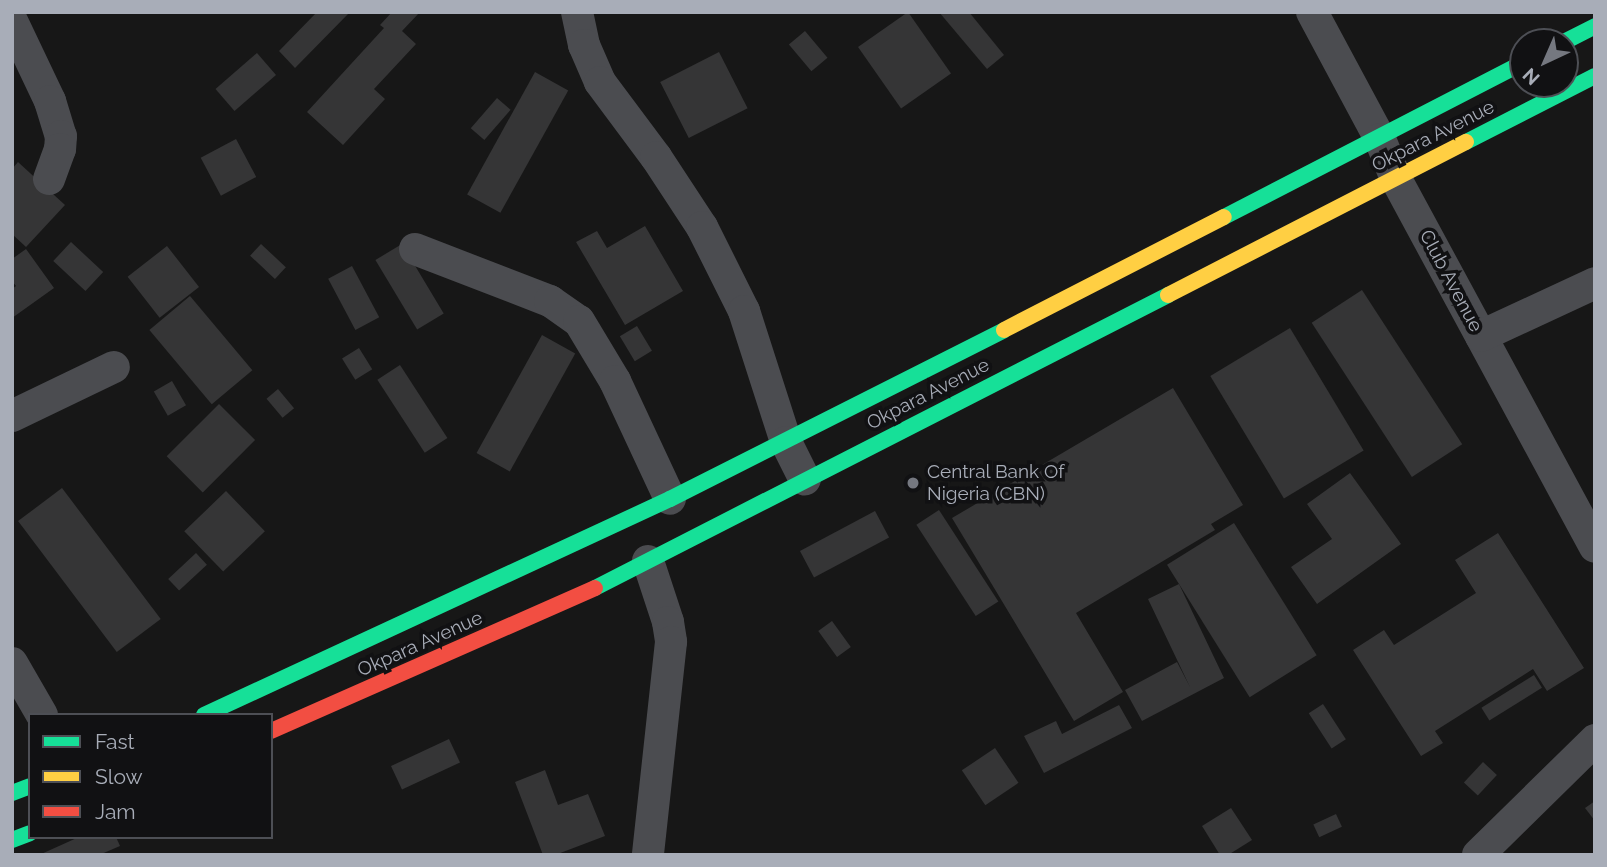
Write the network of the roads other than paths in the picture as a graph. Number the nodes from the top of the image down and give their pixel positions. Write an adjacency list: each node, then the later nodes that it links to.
1 (577, 12): 16 (street)
2 (1312, 12): 8 (street, Club Avenue)
3 (12, 22): 9 (street)
4 (1595, 26): 5 (main road)
5 (1579, 34)
6 (1509, 71): 8 (main road, Okpara Avenue)
7 (1595, 76): 10 (main road, Okpara Avenue)
8 (1380, 139): 10 (street, Club Avenue); 16 (main road, Okpara Avenue)
9 (49, 179)
10 (1396, 179): 13 (street, Club Avenue); 17 (main road, Okpara Avenue)
11 (415, 249): 18 (street)
12 (1595, 283): 13 (street)
13 (1481, 337): 19 (street, Club Avenue)
14 (114, 367): 15 (street)
15 (12, 415)
16 (786, 442): 17 (street); 18 (main road, Okpara Avenue)
17 (805, 480): 20 (main road, Okpara Avenue)
18 (670, 499): 23 (main road, Okpara Avenue)
19 (1595, 547)
20 (648, 561): 24 (main road, Okpara Avenue); 26 (street)
21 (12, 663): 22 (street)
22 (41, 713)
23 (208, 713)
24 (273, 730)
25 (1595, 740): 27 (street)
26 (648, 855)
27 (1478, 855)

